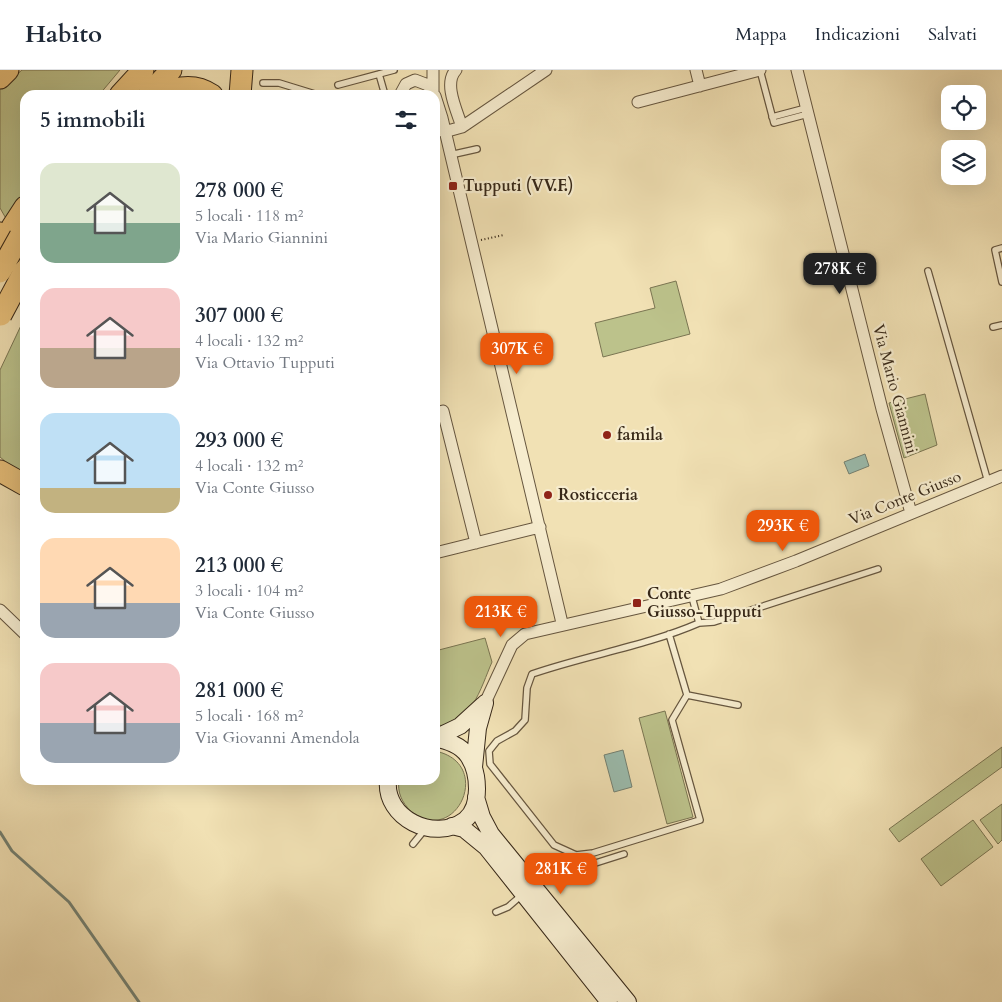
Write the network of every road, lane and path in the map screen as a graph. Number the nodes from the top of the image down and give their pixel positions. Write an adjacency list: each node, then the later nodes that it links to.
1 (8, 70): 16 (highway)
2 (130, 70): 21 (highway)
3 (143, 70): 22 (highway)
4 (170, 70): 23 (highway)
5 (242, 70): 26 (highway)
6 (394, 70): 15 (lane)
7 (421, 70): 17 (street)
8 (433, 70): 31 (street)
9 (456, 70): 36 (street)
10 (546, 70): 36 (street)
11 (696, 70): 20 (street)
12 (760, 70): 14 (street); 34 (lane)
13 (797, 70): 34 (street, Via Mario Giannini)
14 (747, 72): 20 (street)
15 (378, 74): 19 (lane); 28 (lane)
16 (0, 78)
17 (410, 81): 29 (street); 30 (street)
18 (263, 83): 27 (lane)
19 (338, 85)
20 (700, 86): 32 (street)
21 (123, 90)
22 (125, 90)
23 (152, 90)
24 (172, 90): 25 (highway)
25 (201, 90)
26 (240, 90)
27 (302, 90)
28 (383, 90)
29 (402, 90)
30 (430, 90)
31 (434, 90)
32 (638, 102)
33 (440, 112): 37 (street)
34 (807, 112): 62 (street, Via Mario Giannini)
35 (440, 126): 37 (street)
36 (462, 127): 37 (street)
37 (444, 132): 39 (street)
38 (477, 148): 39 (lane)
39 (450, 155): 63 (street)
40 (20, 217): 41 (highway)
41 (11, 234): 46 (highway); 48 (highway, bridge)
42 (504, 235): 43 (path)
43 (481, 240)
44 (1002, 248): 51 (lane)
45 (0, 253): 49 (highway)
46 (20, 253)
47 (928, 271): 59 (lane)
48 (0, 272)
49 (20, 280)
50 (20, 280): 52 (highway, bridge)
51 (1002, 282)
52 (1, 316)
53 (1002, 325): 54 (lane)
54 (993, 328)
55 (440, 412): 64 (street)
56 (0, 471): 58 (highway)
57 (1002, 476): 59 (street, Via Conte Giusso)
58 (20, 481)
59 (988, 482): 62 (street, Via Conte Giusso)
60 (0, 490): 61 (highway)
61 (20, 490)
62 (911, 513): 67 (street, Via Conte Giusso)
63 (540, 527): 64 (street); 70 (street)
64 (476, 543): 65 (street)
65 (440, 552)
66 (878, 569): 69 (lane)
67 (692, 597): 69 (lane); 70 (street, Via Conte Giusso)
68 (0, 610): 71 (street)
69 (699, 622): 72 (lane)
70 (562, 623): 74 (street, Via Conte Giusso)
71 (20, 629)
72 (669, 634): 73 (lane); 73 (lane)
73 (686, 695): 75 (lane)
74 (484, 703): 76 (main road); 78 (main road)
75 (738, 705)
76 (440, 736)
77 (440, 740): 78 (main road)
78 (474, 767): 80 (main road)
79 (388, 785): 82 (main road)
80 (476, 797): 81 (main road); 85 (main road)
81 (452, 826): 82 (main road); 85 (main road)
82 (427, 827): 83 (lane)
83 (413, 844)
84 (624, 854): 85 (lane)
85 (528, 891): 86 (lane); 87 (main road); 88 (main road)
86 (496, 912)
87 (607, 1002)
88 (628, 1002)

